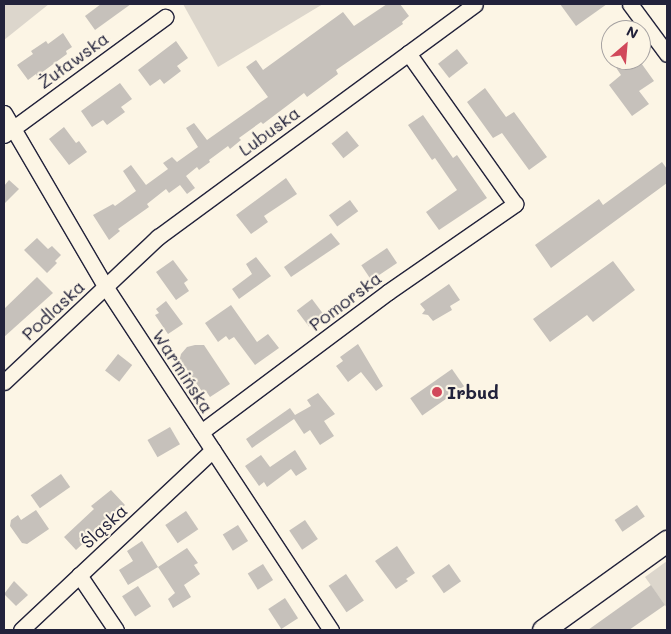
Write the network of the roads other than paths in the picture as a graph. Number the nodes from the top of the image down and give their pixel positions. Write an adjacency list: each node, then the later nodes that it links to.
1 (475, 4): 4 (street, Lubuska)
2 (630, 4): 5 (street)
3 (166, 17): 7 (street, Żuławska)
4 (408, 53): 8 (street, Lubuska); 10 (street, Pomorska)
5 (667, 54)
6 (4, 113): 7 (street, Warmińska)
7 (8, 131): 8 (street, Warmińska)
8 (105, 286): 9 (street, Podlaska); 10 (street, Warmińska)
9 (4, 382)
10 (201, 432): 11 (street, Warmińska)
11 (213, 450): 13 (street, Śląska); 16 (street, Warmińska)
12 (667, 541): 17 (street)
13 (79, 575): 14 (street, Śląska); 15 (street)
14 (22, 630)
15 (116, 630)
16 (331, 630)
17 (543, 630)

